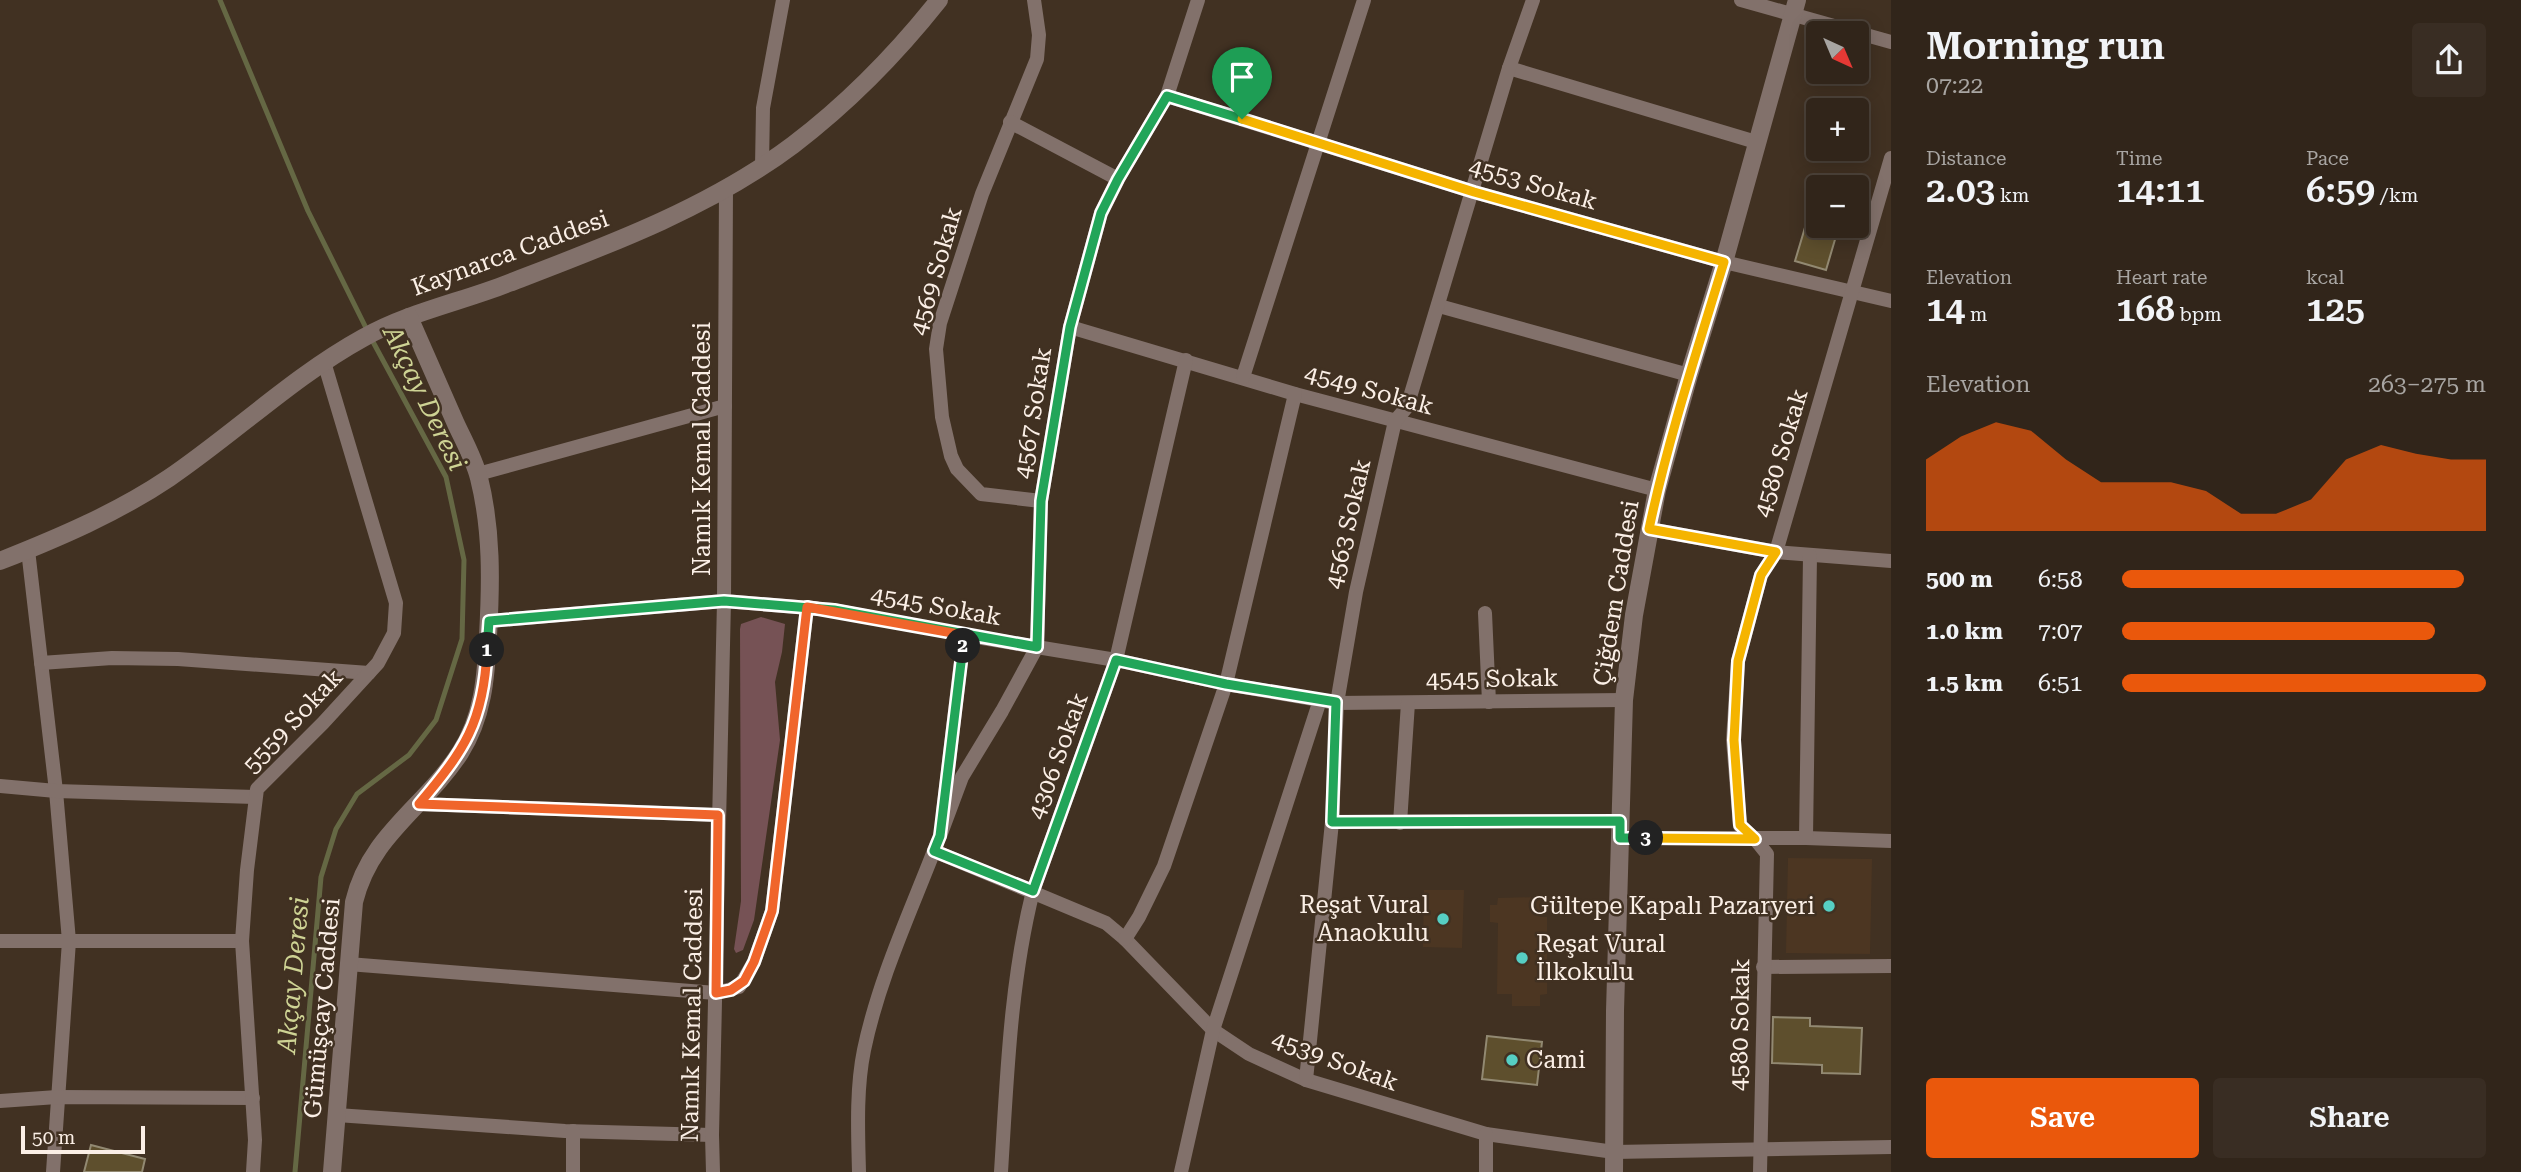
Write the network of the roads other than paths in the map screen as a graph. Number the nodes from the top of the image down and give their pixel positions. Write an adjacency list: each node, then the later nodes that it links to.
1 (783, 0): 16 (street)
2 (939, 0): 16 (street, Kaynarca Caddesi)
3 (1034, 0): 12 (street, 4569 Sokak)
4 (1198, 0): 11 (street, 4567 Sokak)
5 (1364, 0): 13 (street)
6 (1533, 0): 10 (street, 4563 Sokak)
7 (1741, 0): 8 (street)
8 (1795, 7): 9 (street); 14 (street, Çiğdem Caddesi)
9 (1891, 41)
10 (1509, 68): 14 (street); 19 (street, 4563 Sokak)
11 (1167, 96): 13 (street, 4553 Sokak); 17 (street, 4567 Sokak)
12 (1010, 122): 17 (street); 35 (street, 4569 Sokak)
13 (1317, 141): 19 (street, 4553 Sokak); 29 (street)
14 (1756, 142): 20 (street, Çiğdem Caddesi)
15 (1891, 158): 21 (street, 4580 Sokak)
16 (762, 166): 18 (street, Kaynarca Caddesi)
17 (1118, 179): 25 (street, 4567 Sokak)
18 (726, 188): 24 (street, Kaynarca Caddesi); 31 (street, Namık Kemal Caddesi)
19 (1474, 192): 20 (street, 4553 Sokak); 23 (street, 4563 Sokak)
20 (1724, 262): 21 (street, 4553 Sokak); 28 (street, Çiğdem Caddesi)
21 (1853, 292): 22 (street, 4553 Sokak); 38 (street, 4580 Sokak)
22 (1891, 301)
23 (1439, 306): 28 (street); 32 (street, 4563 Sokak)
24 (409, 317): 27 (street, Kaynarca Caddesi); 33 (street, Gümüşçay Caddesi)
25 (1070, 327): 26 (street, 4549 Sokak); 35 (street, 4567 Sokak)
26 (1186, 360): 29 (street, 4549 Sokak); 48 (street, 4306 Sokak)
27 (324, 362): 37 (street, Kaynarca Caddesi); 50 (street, 5559 Sokak)
28 (1689, 375): 34 (street, Çiğdem Caddesi)
29 (1243, 377): 30 (street, 4549 Sokak)
30 (1295, 394): 32 (street, 4549 Sokak); 51 (street)
31 (725, 406): 33 (street); 42 (street, Namık Kemal Caddesi)
32 (1395, 421): 34 (street, 4549 Sokak); 54 (street, 4563 Sokak)
33 (478, 474): 45 (street, Gümüşçay Caddesi)
34 (1657, 490): 36 (street, Çiğdem Caddesi)
35 (1041, 501): 47 (street, 4567 Sokak)
36 (1649, 529): 38 (street); 53 (street, Çiğdem Caddesi)
37 (28, 550): 40 (street, Kaynarca Caddesi); 49 (street)
38 (1776, 552): 39 (street); 67 (street, 4580 Sokak)
39 (1810, 556): 41 (street); 66 (street)
40 (0, 561)
41 (1891, 561)
42 (724, 601): 43 (street, 4545 Sokak); 45 (street, 4545 Sokak); 61 (street, Namık Kemal Caddesi)
43 (807, 607): 46 (street, 4545 Sokak); 78 (street)
44 (1485, 613): 55 (street)
45 (489, 621): 60 (street, Gümüşçay Caddesi)
46 (964, 635): 47 (street, 4545 Sokak); 65 (street)
47 (1037, 647): 48 (street, 4545 Sokak); 65 (street, 4567 Sokak)
48 (1116, 660): 51 (street, 4545 Sokak); 70 (street, 4306 Sokak)
49 (41, 663): 50 (street); 58 (street)
50 (369, 673): 59 (street, 5559 Sokak)
51 (1226, 684): 52 (street, 4545 Sokak); 71 (street)
52 (1320, 700): 54 (street, 4545 Sokak); 79 (street)
53 (1624, 700): 55 (street, 4545 Sokak); 64 (street, Çiğdem Caddesi)
54 (1336, 702): 56 (street, 4545 Sokak); 62 (street, 4563 Sokak)
55 (1489, 702): 56 (street, 4545 Sokak)
56 (1408, 703): 63 (street)
57 (0, 786): 58 (street)
58 (56, 791): 59 (street); 73 (street)
59 (255, 797): 74 (street, 5559 Sokak)
60 (419, 804): 61 (street); 75 (street, Gümüşçay Caddesi)
61 (718, 815): 78 (street, Namık Kemal Caddesi)
62 (1332, 822): 63 (street); 80 (street, 4563 Sokak)
63 (1400, 823): 64 (street)
64 (1620, 830): 67 (street); 90 (street, Çiğdem Caddesi)
65 (940, 836): 69 (street)
66 (1806, 838): 67 (street); 68 (street)
67 (1755, 839): 77 (street, 4580 Sokak)
68 (1891, 841)
69 (934, 851): 70 (street, 4539 Sokak); 96 (street)
70 (1033, 891): 71 (street, 4539 Sokak); 97 (street, 4306 Sokak)
71 (1125, 939): 79 (street, 4539 Sokak)
72 (0, 941): 73 (street)
73 (69, 941): 74 (street); 81 (street)
74 (242, 941): 82 (street, 5559 Sokak)
75 (348, 964): 78 (street); 84 (street, Gümüşçay Caddesi)
76 (1891, 966): 77 (street)
77 (1763, 967): 89 (street, 4580 Sokak)
78 (716, 993): 87 (street, Namık Kemal Caddesi)
79 (1213, 1030): 80 (street, 4539 Sokak); 98 (street)
80 (1306, 1080): 86 (street, 4539 Sokak)
81 (57, 1097): 82 (street); 83 (street); 91 (street)
82 (253, 1098): 92 (street, 5559 Sokak)
83 (0, 1101)
84 (337, 1115): 85 (street); 93 (street, Gümüşçay Caddesi)
85 (573, 1131): 87 (street); 94 (street)
86 (1486, 1134): 90 (street, 4539 Sokak); 99 (street)
87 (712, 1135): 95 (street, Namık Kemal Caddesi)
88 (1891, 1147): 89 (street, 4539 Sokak)
89 (1760, 1151): 90 (street, 4539 Sokak); 101 (street, 4580 Sokak)
90 (1614, 1152): 100 (street, Çiğdem Caddesi)
91 (53, 1172)
92 (253, 1172)
93 (332, 1172)
94 (573, 1172)
95 (713, 1172)
96 (859, 1172)
97 (1000, 1172)
98 (1181, 1172)
99 (1486, 1172)
100 (1614, 1172)
101 (1760, 1172)

